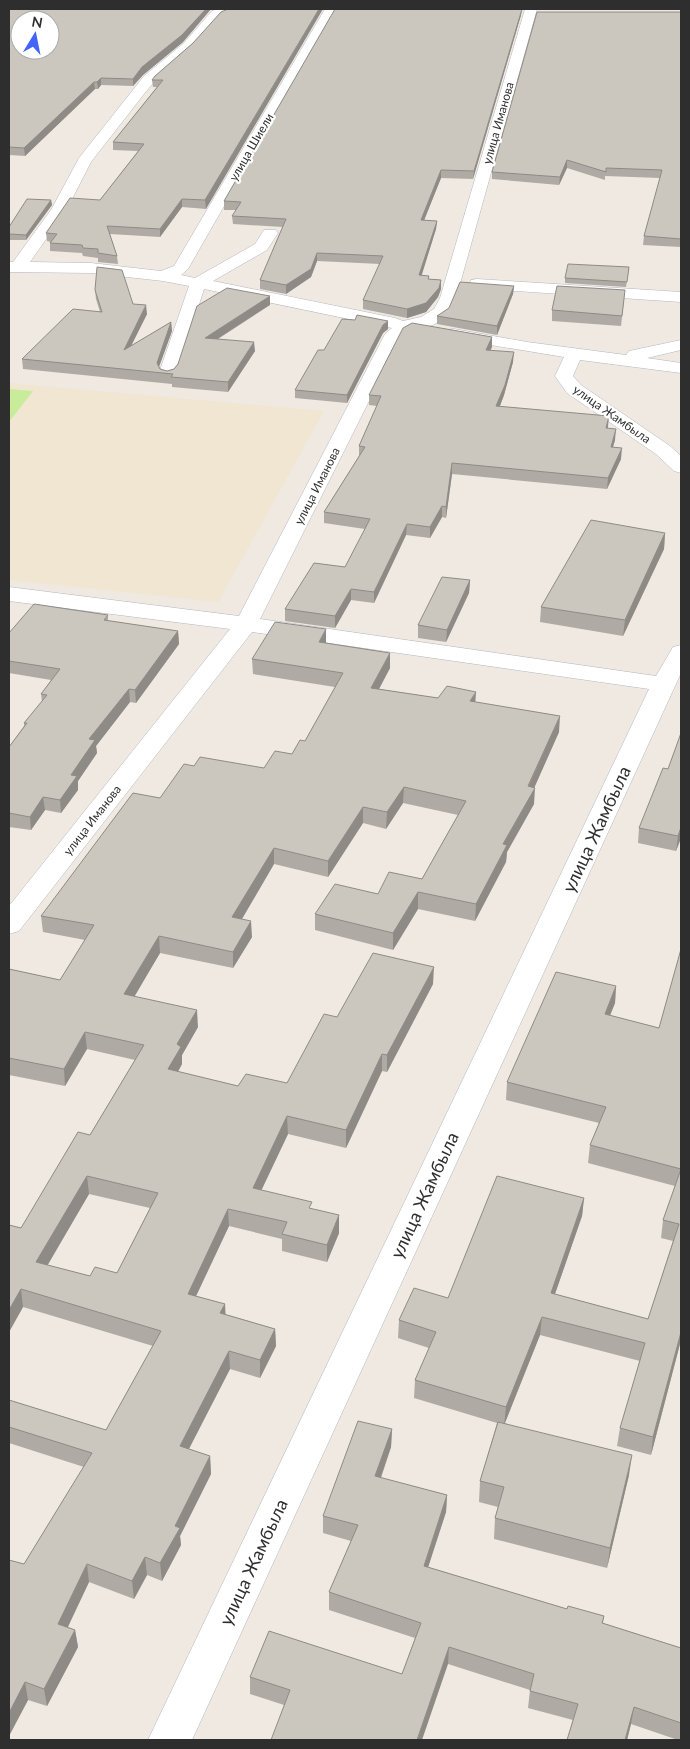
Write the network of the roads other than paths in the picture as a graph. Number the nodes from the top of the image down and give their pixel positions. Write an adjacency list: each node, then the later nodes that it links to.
1 (228, 9): 5 (street)
2 (331, 9): 6 (street, улица Шиели)
3 (530, 11): 8 (street, улица Иманова)
4 (270, 233): 7 (street)
5 (14, 267): 6 (street)
6 (163, 276): 7 (street)
7 (198, 283): 10 (street); 15 (street)
8 (453, 283): 9 (street); 10 (street, улица Иманова)
9 (681, 297)
10 (409, 326): 12 (street); 18 (street, улица Иманова)
11 (681, 345): 13 (street)
12 (575, 354): 13 (street); 16 (street, улица Жамбыла)
13 (614, 359): 14 (street)
14 (681, 368)
15 (168, 373)
16 (681, 467)
17 (9, 594): 18 (street)
18 (246, 624): 20 (street); 21 (street, улица Иманова)
19 (681, 652): 20 (street, улица Жамбыла)
20 (663, 684): 22 (street, улица Жамбыла)
21 (9, 925)
22 (170, 1740)

